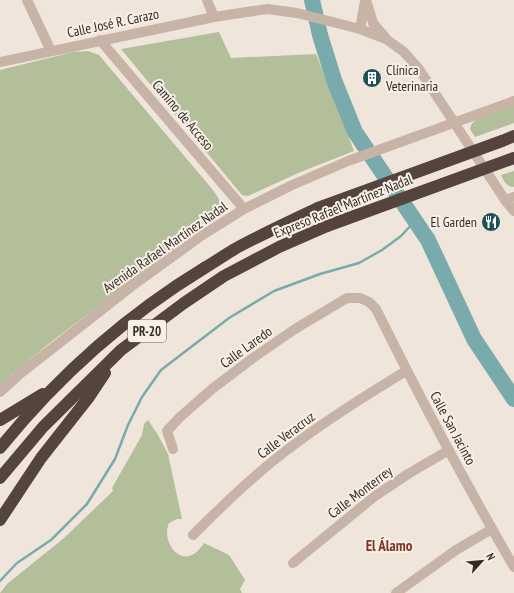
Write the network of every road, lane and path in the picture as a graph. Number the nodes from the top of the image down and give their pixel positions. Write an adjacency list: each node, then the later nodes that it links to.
1 (27, 0): 8 (street)
2 (207, 0): 4 (street)
3 (366, 0): 5 (street); 6 (street)
4 (214, 17): 5 (street, Calle José R. Carazo); 7 (street, Calle José R. Carazo)
5 (360, 29): 6 (street, Calle José R. Carazo)
6 (386, 38): 11 (street, Calle José R. Carazo)
7 (100, 40): 8 (street, Calle José R. Carazo); 15 (street, Camino de Acceso)
8 (51, 51): 9 (street, Calle José R. Carazo)
9 (0, 62)
10 (514, 101): 11 (street, Avenida Rafael Martínez Nadal)
11 (454, 123): 14 (street, Calle José R. Carazo); 15 (street, Avenida Rafael Martínez Nadal)
12 (514, 136): 20 (highway, Expreso Rafael Martínez Nadal / PR-20, bridge)
13 (514, 158): 18 (highway, Expreso Rafael Martínez Nadal / PR-20, bridge)
14 (509, 199): 16 (street, Calle José R. Carazo)
15 (244, 209): 21 (street, Avenida Rafael Martínez Nadal)
16 (514, 211)
17 (369, 302): 19 (street, Calle San Jacinto); 24 (street, Calle Laredo)
18 (121, 350): 26 (highway, Expreso Rafael Martínez Nadal / PR-20); 27 (highway)
19 (406, 371): 25 (street, Calle San Jacinto); 29 (street, Calle Veracruz)
20 (54, 387): 22 (highway); 23 (highway, Expreso Rafael Martínez Nadal / PR-20)
21 (0, 392)
22 (0, 422)
23 (0, 448)
24 (173, 450)
25 (449, 450): 28 (street, Calle San Jacinto); 30 (street, Calle Monterrey)
26 (0, 478)
27 (0, 520)
28 (492, 529): 31 (street, Calle San Jacinto); 32 (street)
29 (193, 535)
30 (293, 563)
31 (514, 567)
32 (396, 593)

